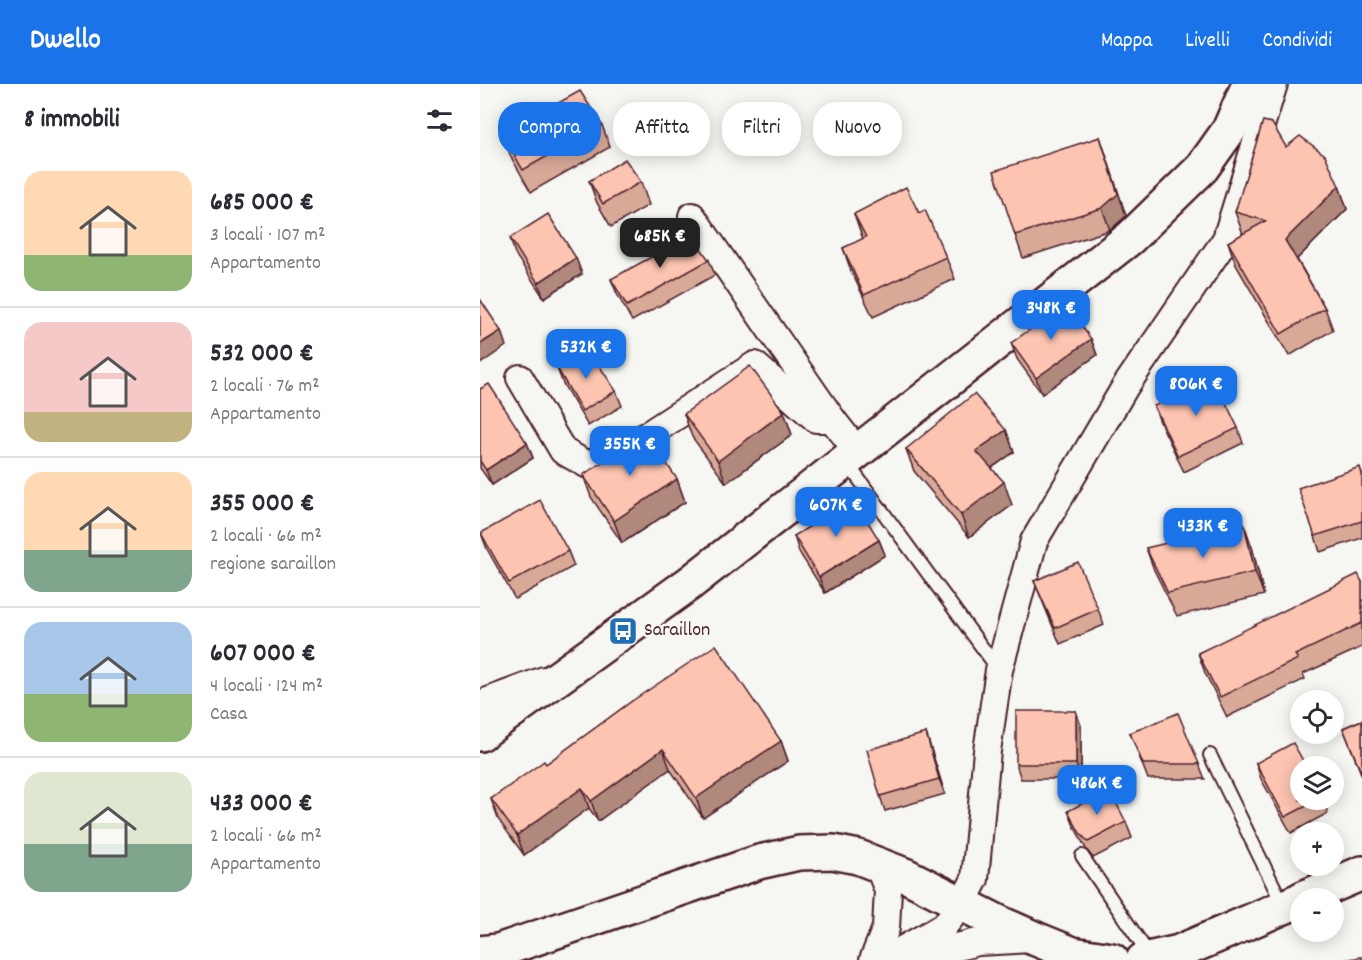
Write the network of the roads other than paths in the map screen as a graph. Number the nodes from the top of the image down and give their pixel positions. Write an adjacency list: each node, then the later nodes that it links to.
1 (1249, 84): 6 (main road)
2 (1274, 84): 7 (street)
3 (692, 216): 5 (street)
4 (520, 378): 5 (street)
5 (832, 419): 6 (street)
6 (852, 457): 7 (lane); 8 (main road)
7 (999, 670): 17 (street)
8 (564, 673): 9 (street); 10 (main road)
9 (480, 704)
10 (480, 734)
11 (1210, 755): 16 (lane)
12 (1082, 856): 21 (lane)
13 (877, 863): 17 (main road); 20 (main road); 22 (street)
14 (1362, 873): 15 (main road)
15 (1328, 888)
16 (1290, 892)
17 (962, 904): 19 (main road); 23 (street)
18 (1290, 905): 21 (main road)
19 (1036, 939): 24 (street); 25 (main road)
20 (480, 954)
21 (1148, 959)
22 (873, 960)
23 (884, 960)
24 (903, 960)
25 (1112, 960)

